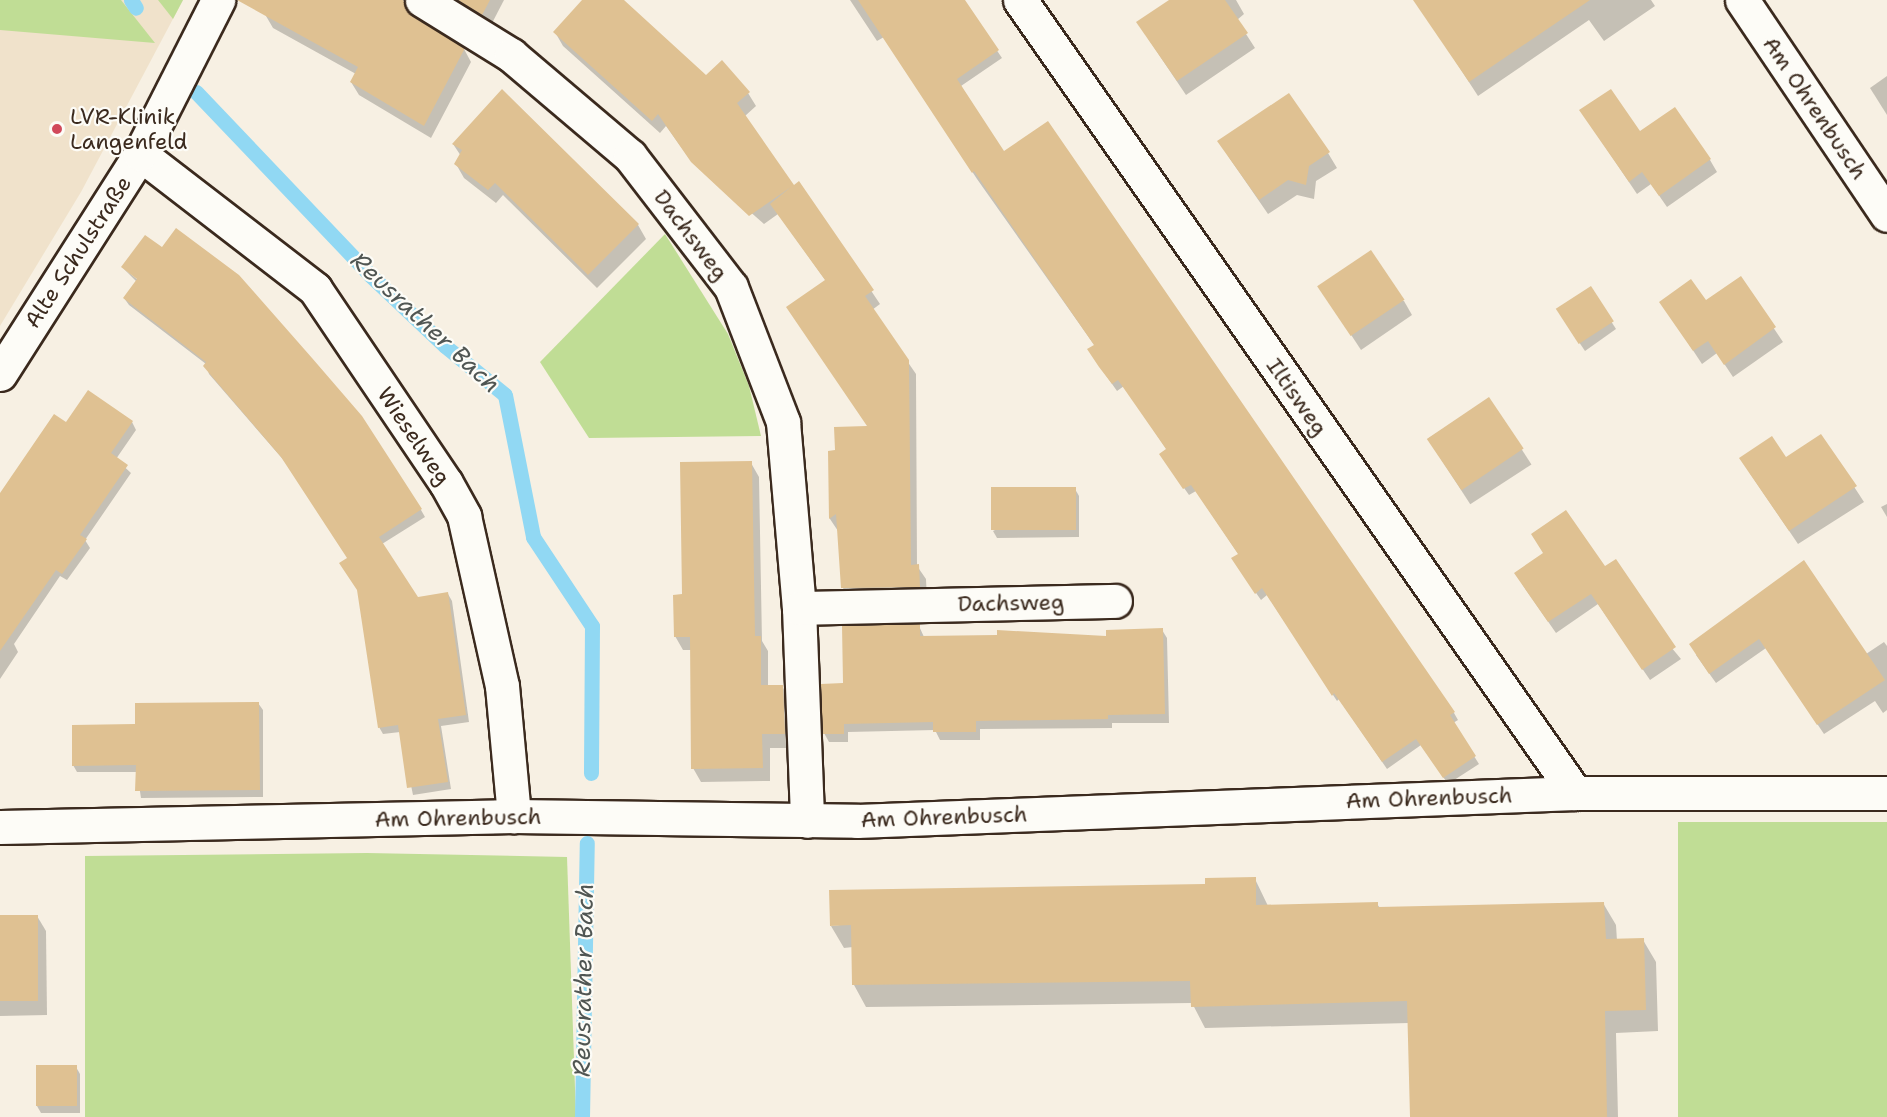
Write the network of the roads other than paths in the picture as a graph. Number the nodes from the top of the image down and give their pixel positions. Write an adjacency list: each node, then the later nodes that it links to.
1 (218, 0): 5 (street, Alte Schulstraße)
2 (422, 0): 9 (street, Dachsweg)
3 (1020, 0): 10 (street, Iltisweg)
4 (1742, 0): 6 (street, Am Ohrenbusch)
5 (140, 154): 7 (street, Alte Schulstraße); 12 (street, Wieselweg)
6 (1887, 215)
7 (0, 374)
8 (1115, 601): 9 (street, Dachsweg)
9 (799, 608): 13 (street, Dachsweg)
10 (1575, 793): 11 (street, Am Ohrenbusch); 13 (street, Am Ohrenbusch)
11 (1887, 793)
12 (514, 816): 13 (street, Am Ohrenbusch); 14 (street, Am Ohrenbusch)
13 (807, 821)
14 (0, 827)

